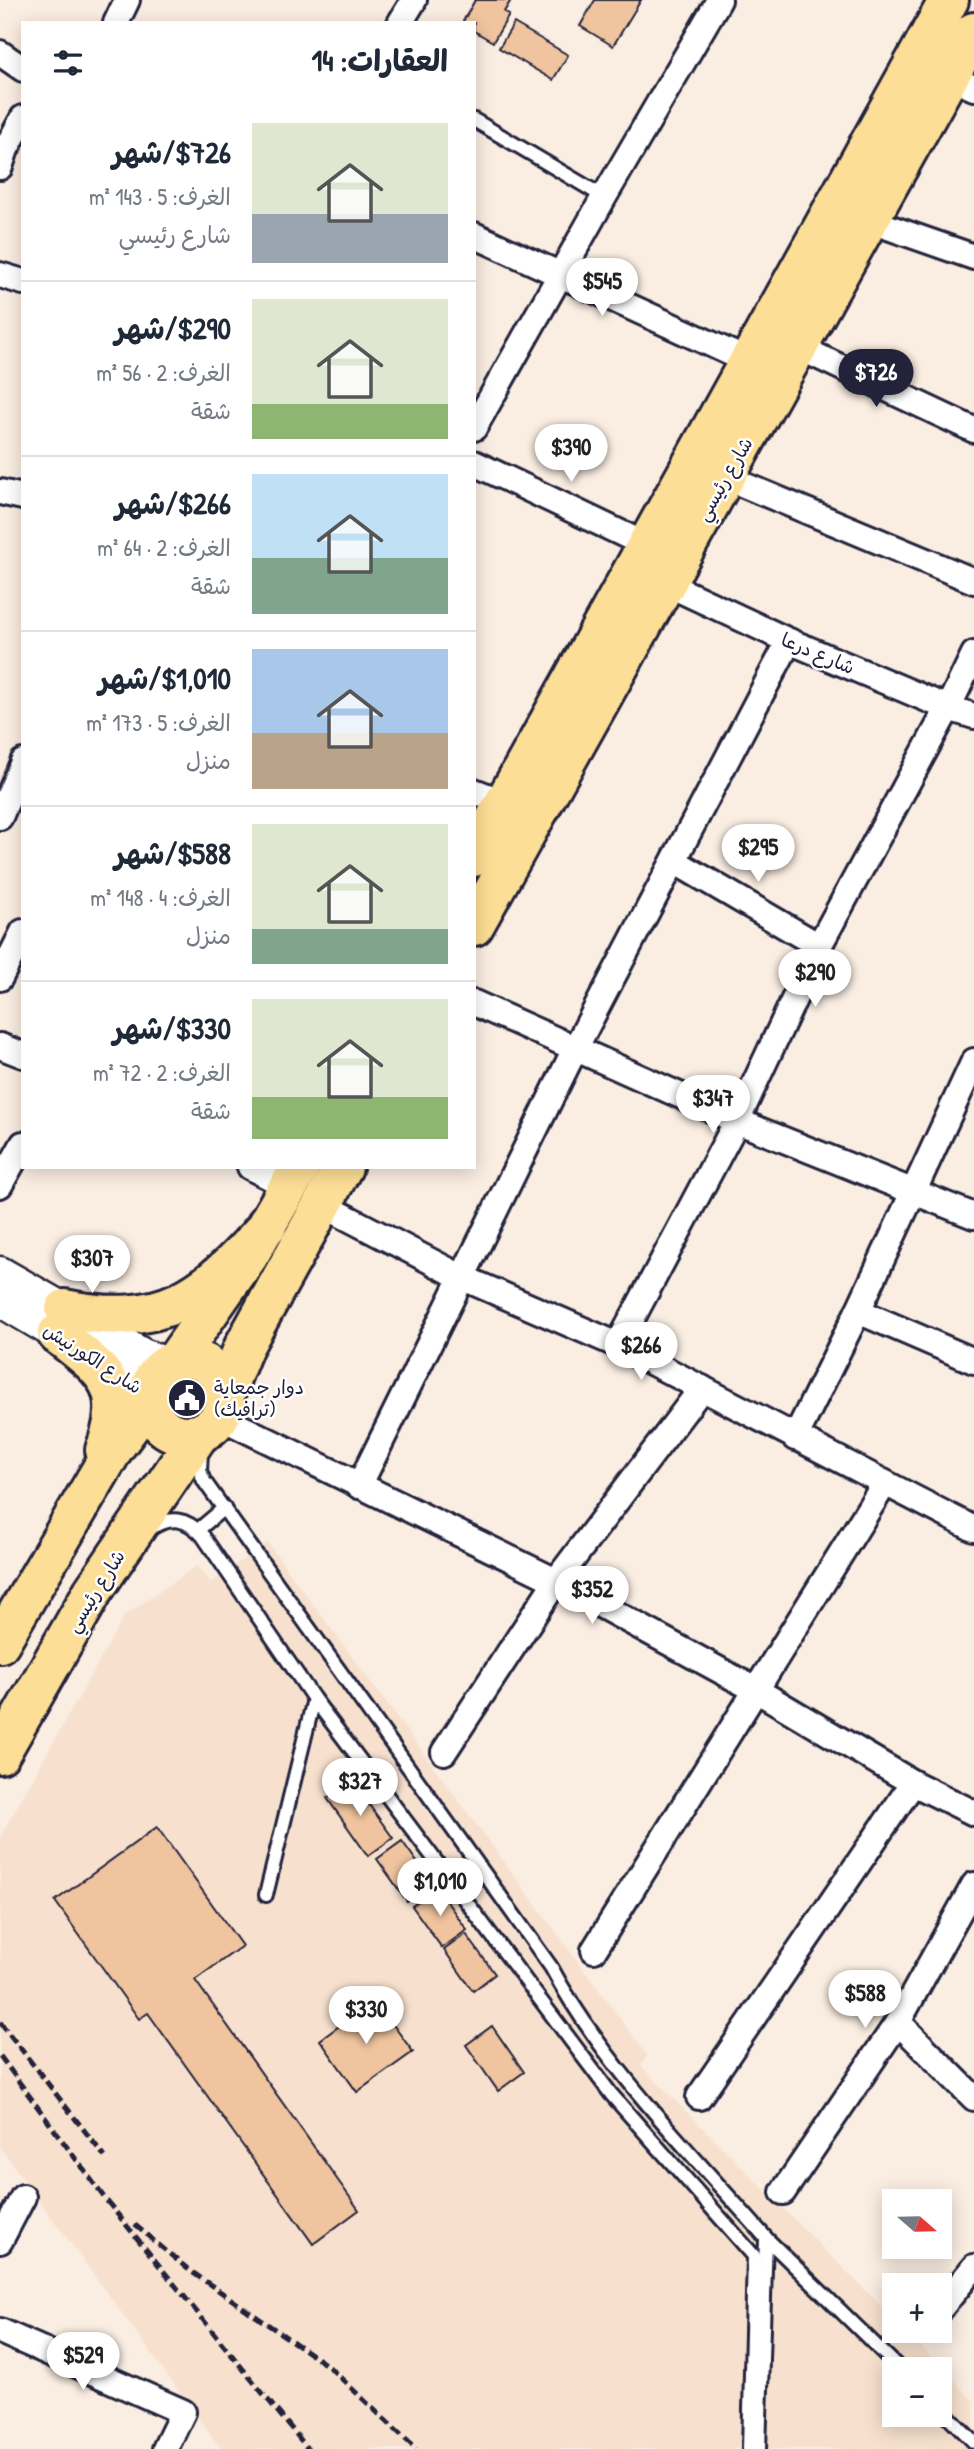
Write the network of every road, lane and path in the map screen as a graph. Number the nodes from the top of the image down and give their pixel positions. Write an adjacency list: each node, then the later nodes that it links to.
1 (127, 0): 5 (street)
2 (414, 0): 6 (street)
3 (719, 0): 14 (street)
4 (949, 0): 21 (highway, شارع رئيسي)
5 (117, 21)
6 (401, 21)
7 (974, 32): 10 (highway, شارع رئيسي)
8 (0, 53): 9 (street)
9 (21, 68)
10 (961, 83): 15 (highway, شارع رئيسي)
11 (21, 121): 13 (street)
12 (476, 122): 14 (lane)
13 (0, 167)
14 (604, 197): 19 (street)
15 (868, 220): 17 (street); 22 (highway, شارع رئيسي)
16 (476, 236): 19 (street)
17 (974, 257)
18 (0, 275): 20 (street)
19 (561, 275): 21 (street); 23 (street)
20 (21, 281)
21 (750, 358): 22 (highway); 27 (highway, شارع رئيسي)
22 (792, 359): 24 (street); 26 (highway, شارع رئيسي)
23 (476, 424)
24 (974, 430)
25 (476, 464): 27 (street)
26 (725, 477): 28 (street); 29 (highway, شارع رئيسي)
27 (648, 546): 35 (highway, شارع رئيسي)
28 (974, 581)
29 (665, 583): 30 (street, شارع درعا); 39 (highway, شارع رئيسي)
30 (789, 641): 32 (street, شارع درعا); 38 (street)
31 (974, 654): 32 (street)
32 (948, 708): 33 (street, شارع درعا); 41 (street)
33 (974, 716)
34 (21, 767): 36 (street)
35 (490, 797): 37 (highway, شارع رئيسي)
36 (0, 817)
37 (476, 850)
38 (674, 861): 41 (street); 45 (street)
39 (476, 922)
40 (21, 936): 42 (street)
41 (819, 946): 48 (street)
42 (0, 978)
43 (476, 1004): 45 (street)
44 (0, 1046): 46 (street)
45 (576, 1047): 48 (street); 59 (street)
46 (21, 1054)
47 (974, 1061): 54 (street)
48 (737, 1121): 54 (street); 63 (street)
49 (21, 1148): 53 (street)
50 (259, 1169): 52 (street)
51 (342, 1169): 55 (highway, شارع رئيسي)
52 (295, 1177): 57 (highway)
53 (0, 1185)
54 (914, 1190): 56 (street); 61 (street)
55 (323, 1205): 59 (street); 67 (highway, شارع رئيسي)
56 (974, 1216)
57 (267, 1226): 62 (highway); 65 (highway)
58 (0, 1272): 62 (street, شارع الكورنيش)
59 (461, 1277): 63 (street); 70 (street)
60 (0, 1301): 62 (street, شارع الكورنيش)
61 (858, 1311): 64 (street); 68 (street)
62 (61, 1321): 65 (street, شارع الكورنيش); 71 (highway)
63 (618, 1345): 66 (street)
64 (974, 1361)
65 (161, 1380): 67 (highway); 67 (highway); 71 (highway)
66 (702, 1388): 68 (street); 76 (street)
67 (213, 1419): 70 (street); 72 (lane); 75 (highway, شارع رئيسي)
68 (795, 1438): 69 (street)
69 (885, 1483): 73 (street); 78 (street)
70 (359, 1486): 76 (street)
71 (81, 1503): 77 (highway)
72 (224, 1508): 74 (lane); 92 (lane)
73 (974, 1529)
74 (198, 1530): 75 (lane); 79 (lane)
75 (115, 1558): 81 (highway, شارع رئيسي)
76 (556, 1581): 78 (street); 80 (street)
77 (0, 1643)
78 (756, 1690): 82 (street); 86 (street)
79 (314, 1699): 85 (lane); 101 (lane)
80 (444, 1752)
81 (0, 1754)
82 (913, 1783): 83 (street); 88 (street)
83 (974, 1813)
84 (974, 1885): 87 (street)
85 (266, 1895)
86 (594, 1950)
87 (898, 2022): 89 (street); 90 (street)
88 (699, 2097)
89 (974, 2098)
90 (783, 2192)
91 (23, 2197): 93 (street)
92 (766, 2238): 97 (lane); 102 (lane)
93 (0, 2241)
94 (974, 2267): 95 (street)
95 (952, 2294)
96 (0, 2331): 100 (street)
97 (888, 2357)
98 (952, 2420): 99 (lane)
99 (974, 2442)
100 (164, 2449)
101 (749, 2449)
102 (759, 2449)

